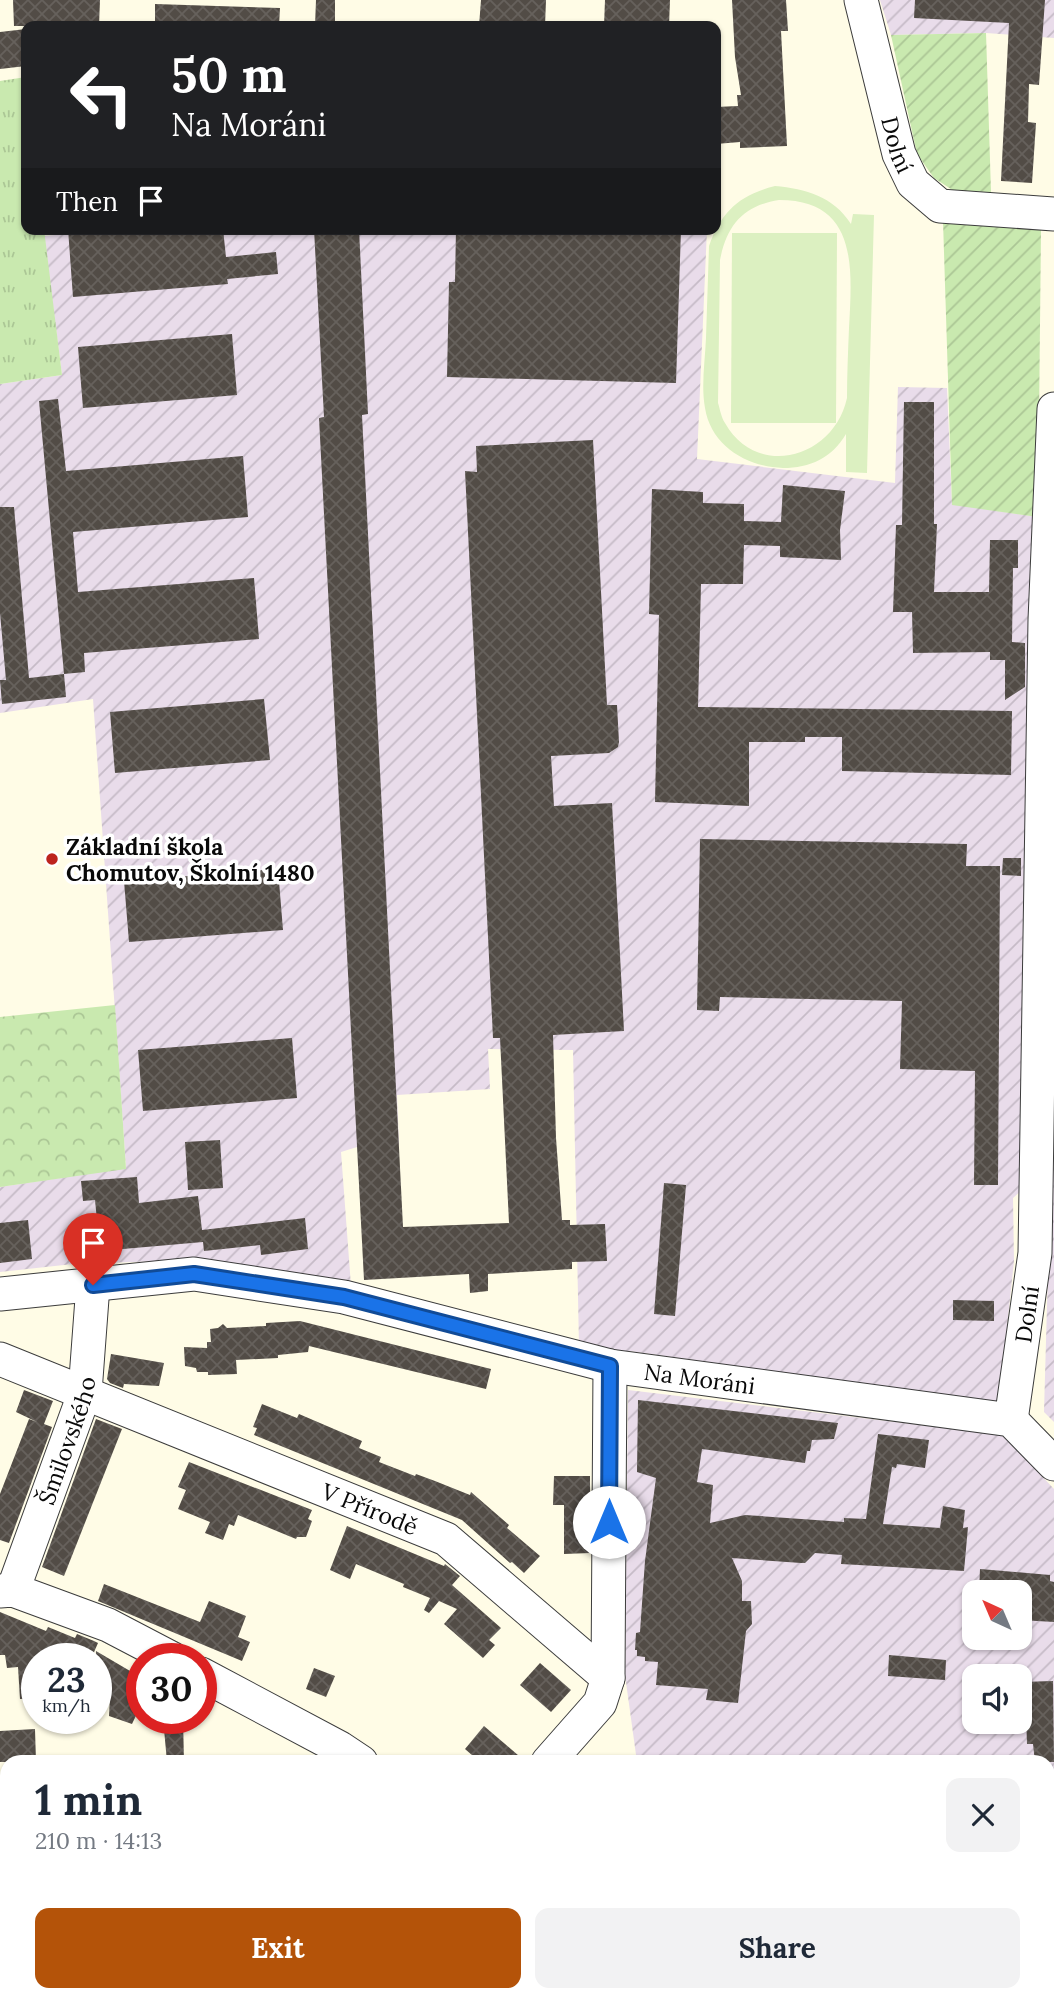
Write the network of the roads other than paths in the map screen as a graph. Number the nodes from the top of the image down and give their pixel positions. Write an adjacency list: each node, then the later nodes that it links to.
1 (861, 0): 2 (street, Dolní)
2 (1054, 214)
3 (1054, 409): 9 (street, Dolní)
4 (93, 1285): 5 (street, Na Moráni); 7 (street, Na Moráni); 8 (street, Šmilovského)
5 (0, 1294)
6 (0, 1359): 8 (street, V Přírodě)
7 (610, 1366): 9 (street, Na Moráni); 13 (street)
8 (85, 1392): 11 (street, Šmilovského); 13 (street, V Přírodě)
9 (1011, 1420): 10 (street)
10 (1054, 1464)
11 (7, 1590): 12 (street)
12 (142, 1643)
13 (608, 1678): 16 (street)
14 (217, 1683): 15 (street)
15 (350, 1755)
16 (554, 1755)

